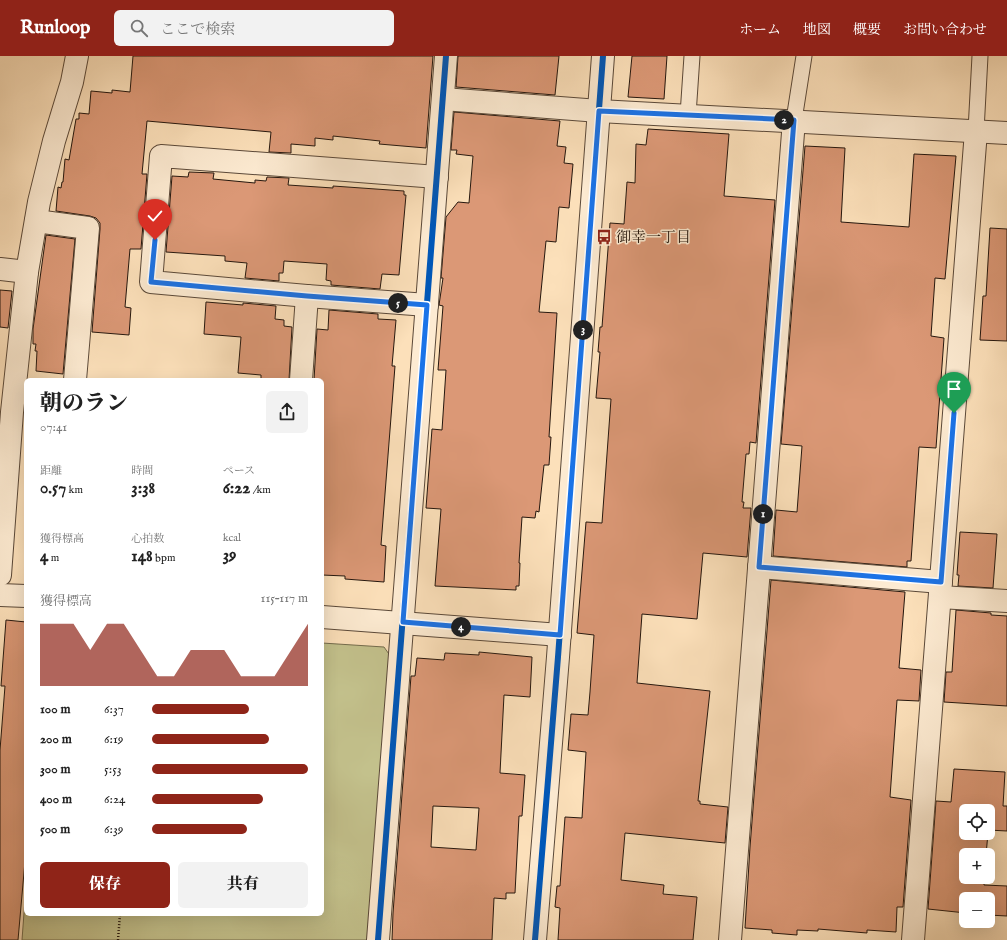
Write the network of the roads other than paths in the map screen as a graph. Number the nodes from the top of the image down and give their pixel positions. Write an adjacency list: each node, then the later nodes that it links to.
1 (78, 56): 14 (street)
2 (446, 56): 7 (street)
3 (603, 56): 8 (street)
4 (692, 56): 9 (lane)
5 (804, 56): 10 (lane)
6 (980, 56): 11 (lane)
7 (443, 99): 8 (street); 13 (street)
8 (599, 111): 9 (street); 29 (street)
9 (688, 115): 10 (street)
10 (794, 120): 11 (street); 21 (street)
11 (976, 131): 12 (street); 23 (street)
12 (1007, 133)
13 (437, 176): 17 (street); 18 (street)
14 (36, 221): 16 (street); 19 (street)
15 (0, 269): 16 (street)
16 (27, 272): 22 (street)
17 (307, 296): 18 (street); 20 (street)
18 (427, 305): 28 (street)
19 (75, 378)
20 (301, 378)
21 (759, 567): 23 (street); 32 (street)
22 (0, 575)
23 (940, 589): 26 (street); 33 (street)
24 (0, 595): 25 (street)
25 (24, 596)
26 (1007, 601)
27 (324, 617): 28 (street)
28 (403, 622): 29 (street); 30 (street)
29 (560, 635): 31 (street)
30 (378, 940)
31 (535, 940)
32 (730, 940)
33 (913, 940)

